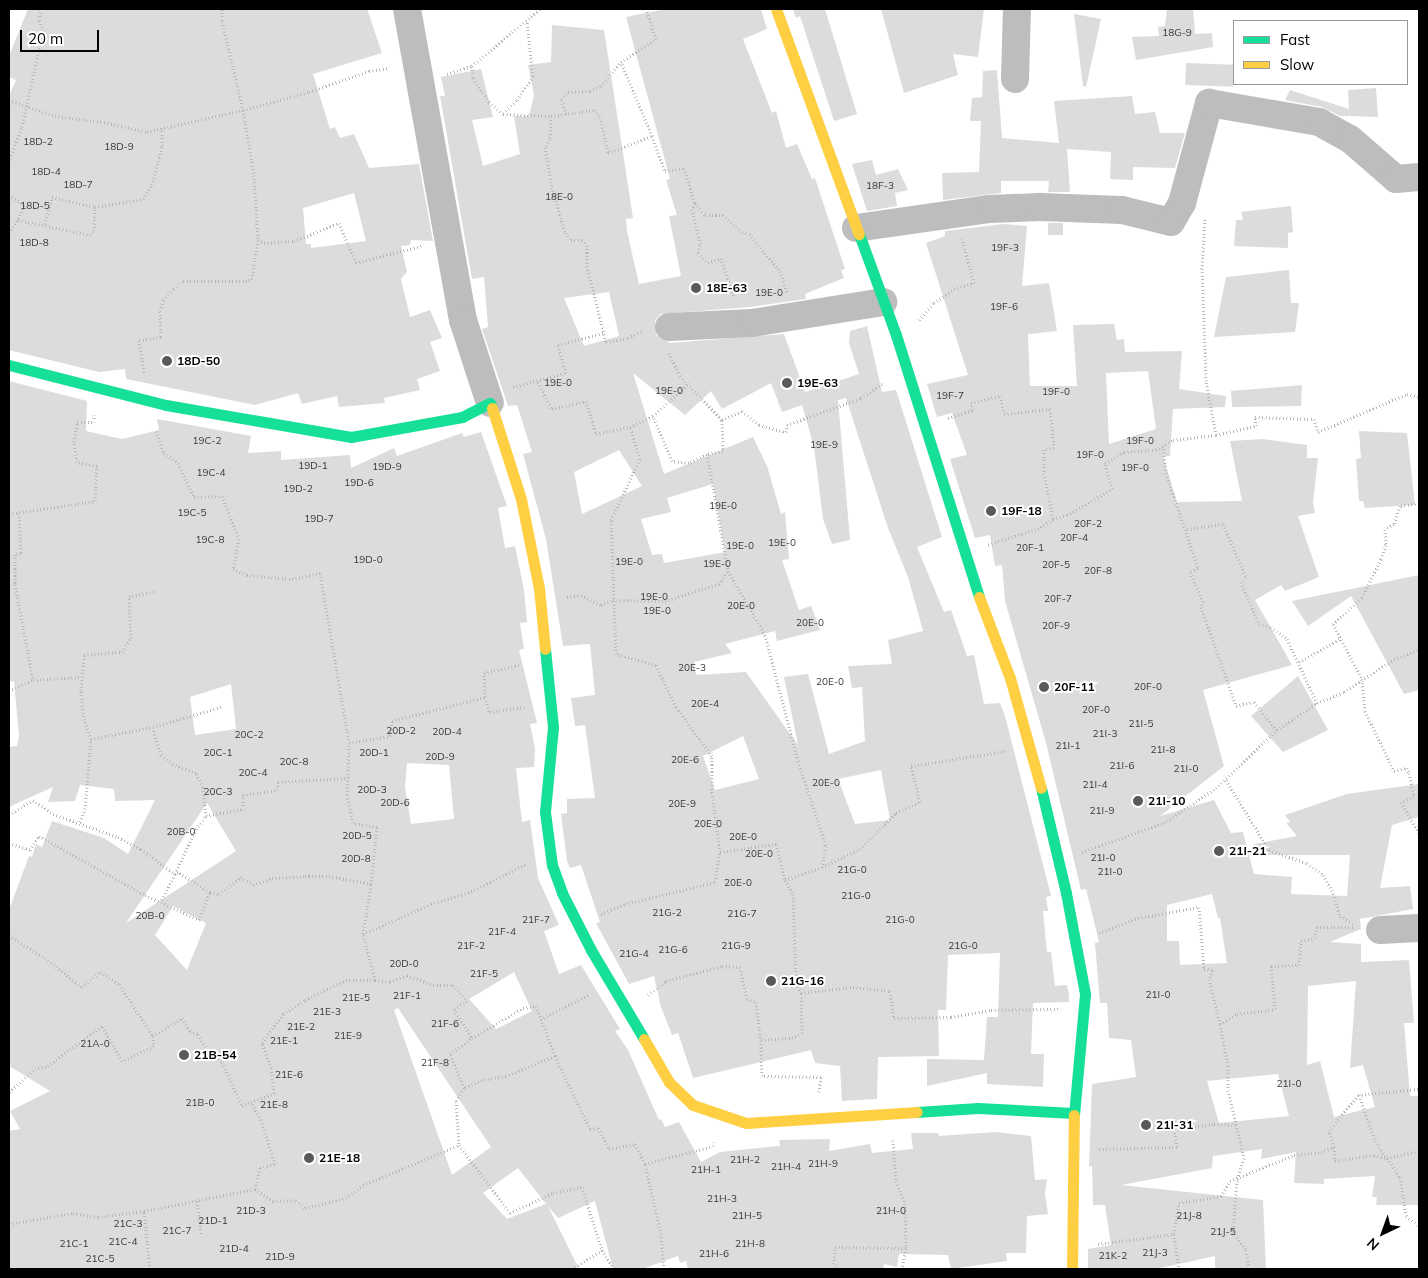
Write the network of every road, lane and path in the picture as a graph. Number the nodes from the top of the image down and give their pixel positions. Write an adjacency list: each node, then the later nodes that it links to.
1 (41, 9): 14 (path)
2 (222, 9): 15 (path)
3 (407, 9): 11 (street)
4 (540, 9): 8 (path)
5 (646, 9): 9 (path)
6 (776, 9): 30 (street)
7 (1017, 9): 12 (street)
8 (527, 22): 10 (path); 16 (path)
9 (621, 62): 17 (path); 20 (path)
10 (472, 66): 11 (path); 16 (path)
11 (420, 72): 15 (path); 33 (street)
12 (1015, 79)
13 (9, 100): 14 (path)
14 (27, 106): 19 (path); 21 (path)
15 (243, 110): 19 (path); 32 (path)
16 (503, 114): 18 (path)
17 (566, 114): 18 (path); 20 (path)
18 (551, 116): 38 (path)
19 (162, 128): 25 (path)
20 (652, 136): 24 (path)
21 (9, 162)
22 (1419, 177): 27 (street)
23 (9, 195): 28 (path)
24 (695, 203): 35 (path); 36 (path)
25 (95, 208): 29 (path); 29 (path)
26 (1205, 209): 53 (path)
27 (961, 213): 30 (street); 39 (path)
28 (18, 220): 29 (path); 31 (path)
29 (45, 224)
30 (856, 228): 34 (street)
31 (9, 232)
32 (258, 240): 33 (path); 46 (path)
33 (448, 243): 47 (street)
34 (883, 302): 35 (street); 39 (street)
35 (789, 317): 36 (street)
36 (737, 324): 37 (street)
37 (664, 327): 38 (path); 43 (path)
38 (603, 333): 42 (path)
39 (896, 335): 41 (street)
40 (9, 365): 44 (street)
41 (908, 375): 50 (path); 51 (street)
42 (538, 382): 47 (path); 52 (path)
43 (688, 385): 49 (path); 50 (path)
44 (97, 387): 46 (street); 57 (path)
45 (1419, 397): 53 (path)
46 (142, 399): 48 (street)
47 (490, 403): 48 (street); 63 (street)
48 (160, 404): 81 (path)
49 (653, 416): 52 (path); 55 (path)
50 (722, 420): 55 (path)
51 (923, 425): 59 (path); 61 (street)
52 (630, 427): 65 (path)
53 (1216, 435): 54 (path)
54 (1163, 445): 59 (path); 60 (path)
55 (707, 454): 62 (path)
56 (1419, 503): 66 (path)
57 (18, 513): 58 (path); 71 (path)
58 (9, 514)
59 (1053, 519): 61 (path)
60 (1187, 529): 69 (path); 79 (path)
61 (962, 551): 82 (street)
62 (728, 571): 65 (path); 95 (path)
63 (539, 588): 65 (path); 68 (street)
64 (155, 591): 70 (path)
65 (613, 600): 92 (path)
66 (1340, 639): 69 (path); 72 (path)
67 (1419, 649): 72 (path)
68 (546, 661): 74 (path); 75 (street)
69 (1299, 662): 76 (path)
70 (81, 676): 71 (path); 80 (path)
71 (34, 680): 73 (path)
72 (1362, 680): 76 (path); 86 (path)
73 (9, 691)
74 (485, 698): 75 (path); 81 (path)
75 (550, 703): 93 (street)
76 (1317, 703): 79 (path)
77 (221, 707): 80 (path)
78 (153, 728): 88 (path)
79 (1277, 730): 84 (path)
80 (91, 739): 89 (path)
81 (349, 743): 83 (path)
82 (1031, 747): 94 (street); 95 (path)
83 (348, 778): 88 (path); 98 (path)
84 (1226, 780): 94 (path); 113 (path)
85 (1419, 794): 86 (path)
86 (1414, 796): 90 (path)
87 (9, 815): 89 (path)
88 (206, 816): 96 (path)
89 (80, 822): 96 (path)
90 (1419, 833)
91 (9, 843): 100 (path)
92 (720, 852): 97 (path); 101 (path)
93 (550, 855): 101 (street); 104 (path)
94 (1058, 860): 106 (street)
95 (822, 867): 97 (path)
96 (175, 874): 99 (path); 100 (path)
97 (785, 880): 109 (path)
98 (371, 884): 99 (path); 104 (path)
99 (210, 892): 100 (path)
100 (161, 902)
101 (578, 924): 108 (street)
102 (1419, 928): 103 (street)
103 (1380, 930)
104 (363, 934): 107 (path)
105 (9, 936): 114 (path)
106 (1077, 944): 110 (street); 113 (path)
107 (375, 980): 115 (path); 122 (path)
108 (610, 984): 111 (path); 112 (street)
109 (801, 993): 110 (path); 116 (path)
110 (1085, 1006): 123 (street)
111 (541, 1018): 115 (path); 117 (path)
112 (635, 1023): 116 (path); 125 (street)
113 (1220, 1024): 127 (path)
114 (153, 1036): 120 (path); 122 (path)
115 (472, 1038): 118 (path)
116 (761, 1040): 126 (path)
117 (555, 1056): 118 (path); 133 (path)
118 (464, 1088): 128 (path)
119 (1419, 1090): 121 (path)
120 (9, 1092)
121 (1358, 1094): 129 (path); 132 (path)
122 (251, 1102): 135 (path)
123 (1074, 1113): 124 (street); 130 (street)
124 (892, 1114): 126 (street); 143 (path)
125 (721, 1117): 126 (street); 133 (path)
126 (816, 1120)
127 (1237, 1125): 130 (path); 134 (path)
128 (459, 1145): 135 (path); 144 (path)
129 (1334, 1146): 132 (path); 134 (path)
130 (1074, 1151): 142 (street)
131 (1419, 1151): 132 (path)
132 (1388, 1158): 139 (path)
133 (645, 1164): 148 (path)
134 (1237, 1180): 141 (path); 153 (path)
135 (255, 1189): 136 (path)
136 (197, 1201): 137 (path); 140 (path)
137 (144, 1211): 138 (path); 145 (path)
138 (9, 1224)
139 (1419, 1226)
140 (201, 1234)
141 (1174, 1234): 142 (path); 152 (path)
142 (1073, 1247): 151 (street)
143 (906, 1248): 149 (path); 150 (path)
144 (602, 1250): 146 (path); 147 (path)
145 (150, 1269)
146 (572, 1269)
147 (614, 1269)
148 (664, 1269)
149 (839, 1269)
150 (902, 1269)
151 (1072, 1269)
152 (1180, 1269)
153 (1249, 1269)

